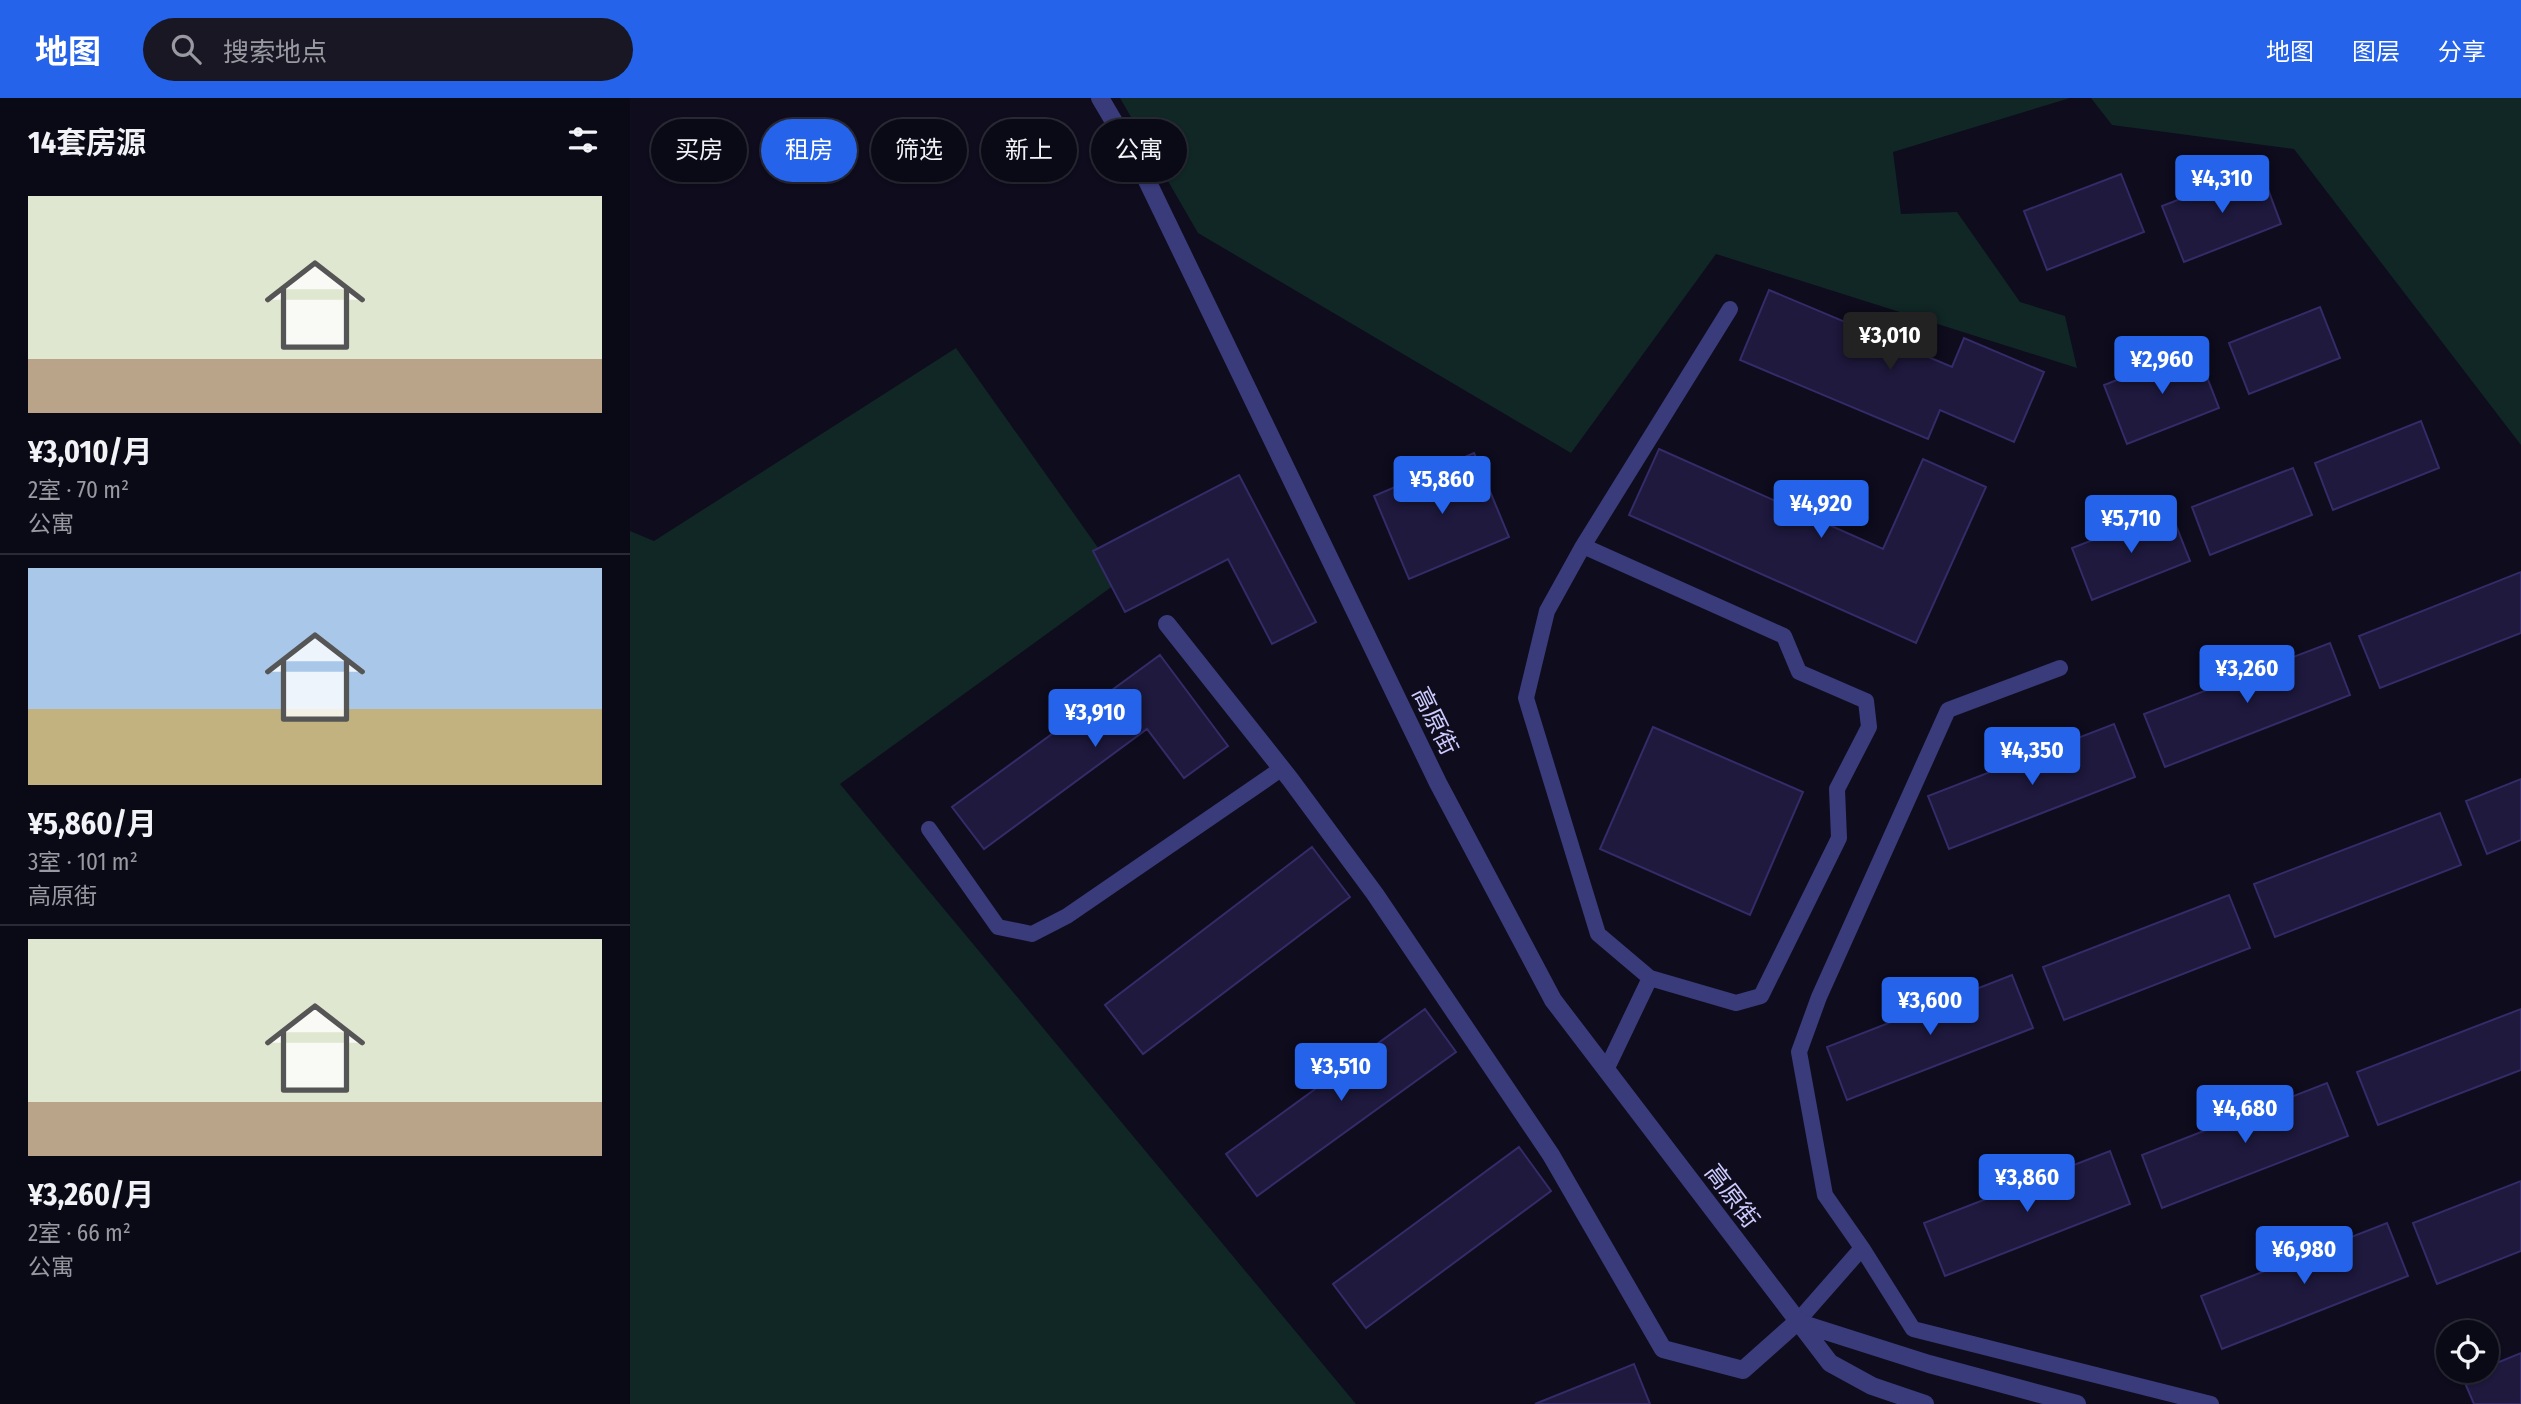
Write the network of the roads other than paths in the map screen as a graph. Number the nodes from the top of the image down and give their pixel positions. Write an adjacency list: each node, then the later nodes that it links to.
1 (1100, 98): 9 (street, 高原街)
2 (1730, 309): 3 (lane)
3 (1583, 546): 8 (lane); 8 (lane)
4 (1167, 624): 6 (street)
5 (2060, 668): 10 (lane)
6 (1282, 769): 7 (lane); 11 (street)
7 (929, 829)
8 (1650, 978): 9 (lane)
9 (1606, 1070): 11 (street, 高原街)
10 (1862, 1248): 11 (lane); 14 (lane)
11 (1797, 1322): 12 (street, 高原街); 13 (street)
12 (1925, 1404)
13 (2077, 1404)
14 (2211, 1404)

